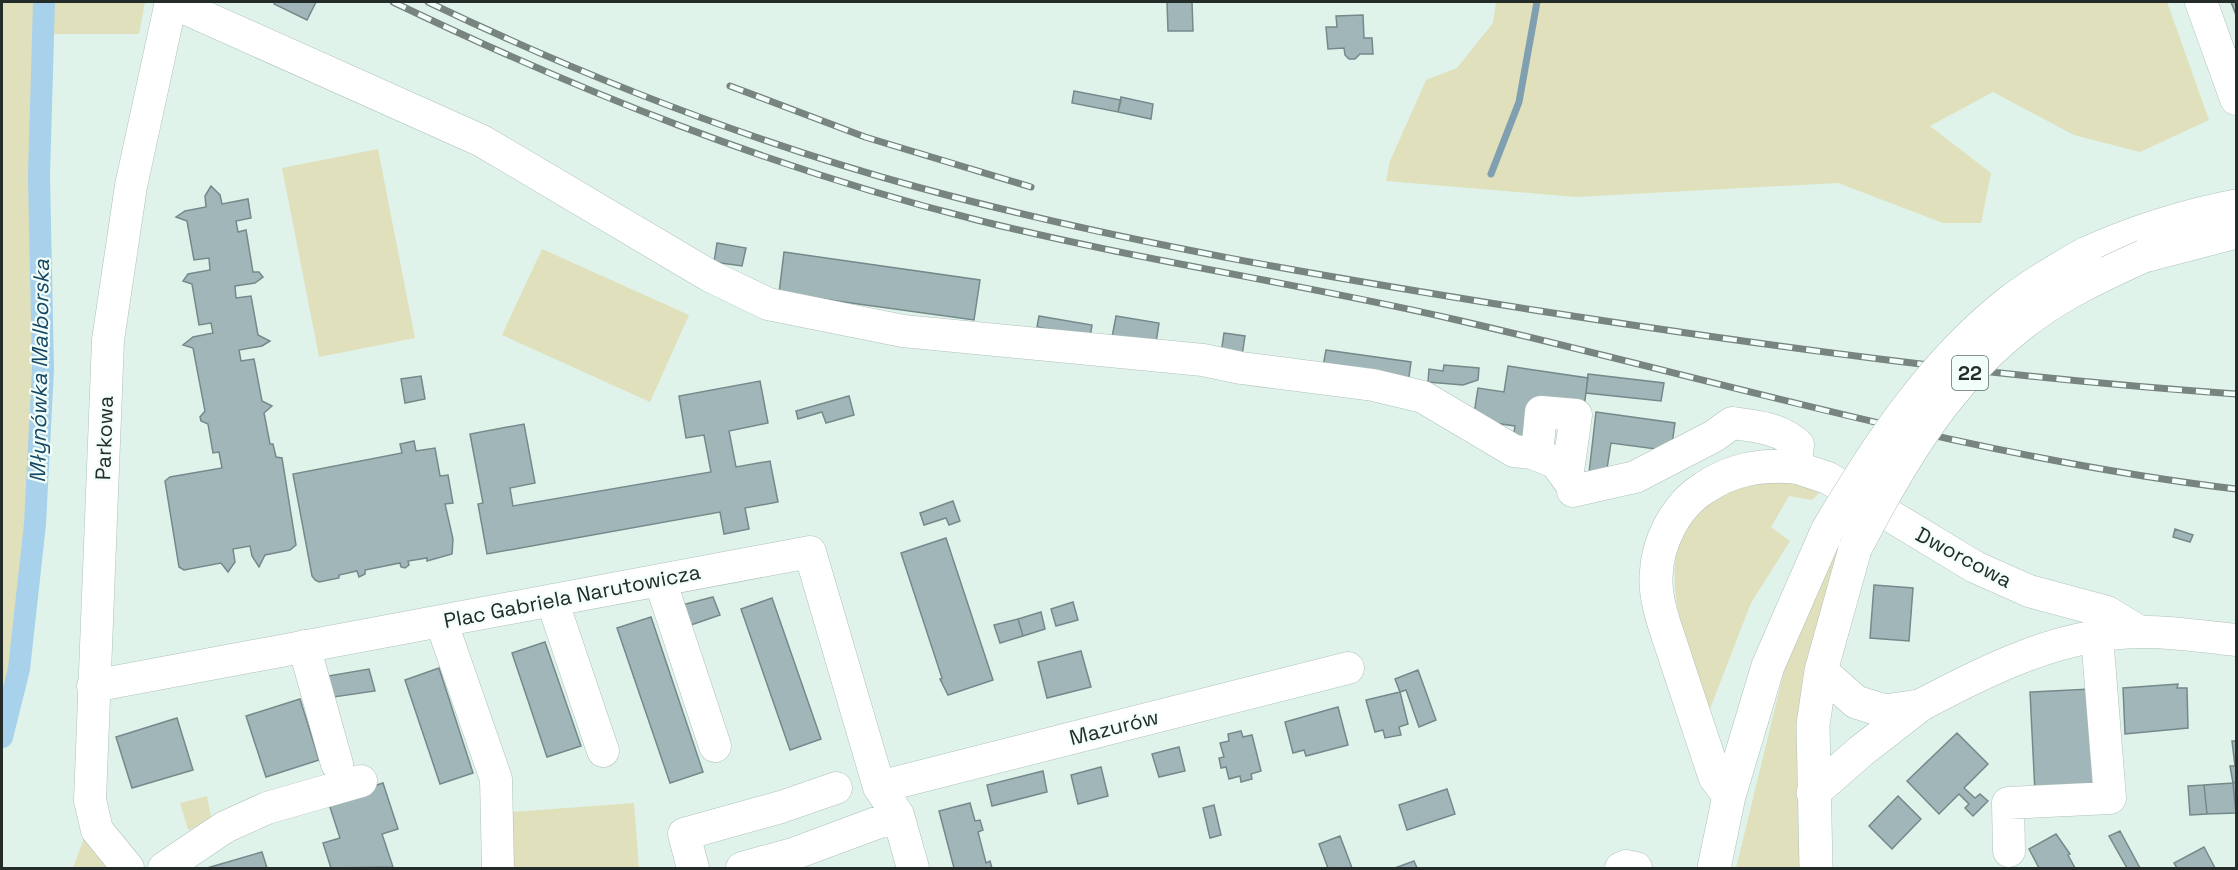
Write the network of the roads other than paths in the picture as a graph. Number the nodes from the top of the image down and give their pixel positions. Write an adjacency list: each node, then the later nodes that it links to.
1 (171, 2): 6 (street); 18 (street, Parkowa)
2 (2201, 2): 3 (street)
3 (2236, 99)
4 (2236, 206): 25 (main road, 22, bridge)
5 (2236, 232): 17 (main road, 22, bridge)
6 (1537, 455): 8 (street); 8 (street)
7 (1795, 467): 8 (street); 12 (street, Dworcowa); 25 (main road)
8 (1567, 478)
9 (660, 580): 10 (street, Plac Gabriela Narutowicza); 20 (street); 22 (street, Plac Gabriela Narutowicza)
10 (552, 600): 11 (street, Plac Gabriela Narutowicza); 21 (street)
11 (441, 621): 15 (street, Plac Gabriela Narutowicza); 30 (street)
12 (2140, 632): 13 (street, Dworcowa); 14 (street, Dworcowa)
13 (2097, 636): 19 (street, Dworcowa); 27 (street)
14 (2236, 640)
15 (304, 646): 18 (street, Plac Gabriela Narutowicza); 29 (street)
16 (1348, 668): 22 (street, Mazurów)
17 (1821, 671): 19 (main road); 24 (main road, 22)
18 (93, 686): 28 (street, Parkowa)
19 (1919, 706): 24 (main road)
20 (715, 746)
21 (603, 751)
22 (879, 787): 26 (street)
23 (836, 788): 31 (street)
24 (1813, 793): 37 (main road, 22)
25 (1729, 796): 36 (main road, 22)
26 (898, 815): 32 (street); 33 (street)
27 (2009, 851)
28 (128, 868)
29 (164, 868)
30 (498, 868)
31 (693, 868)
32 (742, 868)
33 (913, 868)
34 (1621, 868): 35 (street)
35 (1636, 868)
36 (1714, 868)
37 (1816, 868)

